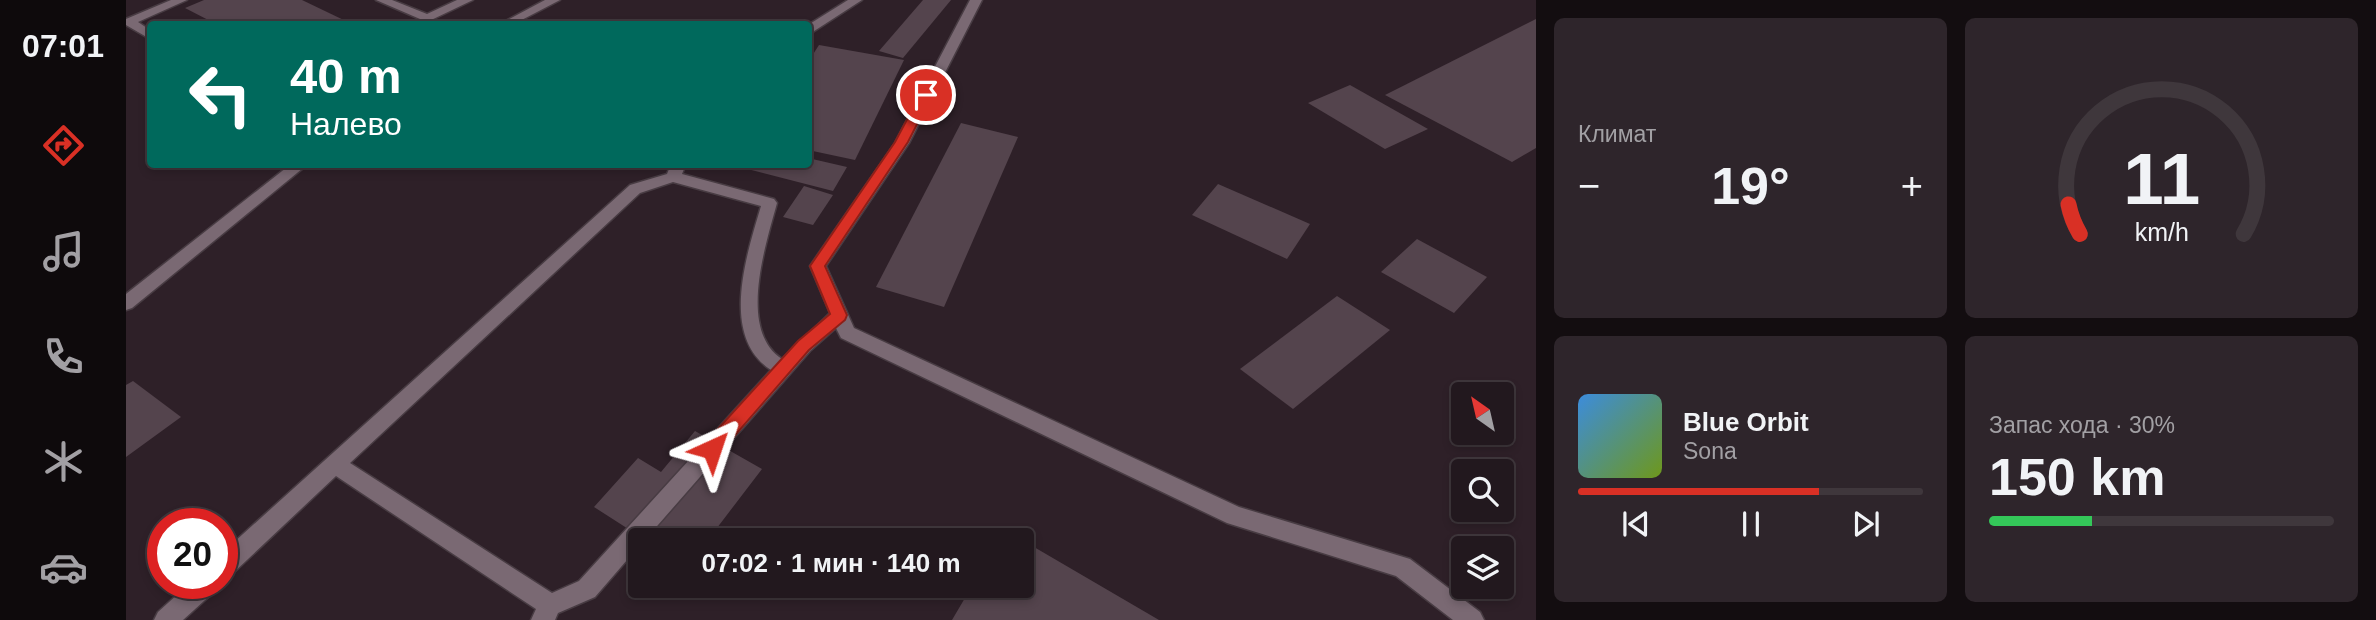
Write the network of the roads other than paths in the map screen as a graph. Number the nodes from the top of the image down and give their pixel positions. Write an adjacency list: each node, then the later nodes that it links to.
1 (181, 0): 9 (street)
2 (382, 0): 3 (street)
3 (467, 0)
4 (554, 0): 7 (street)
5 (856, 0): 8 (street)
6 (975, 0): 13 (street)
7 (512, 21)
8 (812, 28)
9 (147, 33)
10 (296, 168): 12 (street)
11 (676, 171): 14 (street); 15 (street)
12 (126, 303)
13 (839, 315): 14 (street); 20 (street)
14 (783, 369): 18 (street)
15 (335, 464): 16 (street); 18 (street)
16 (238, 553)
17 (189, 599): 19 (street)
18 (547, 613)
19 (166, 620)
20 (1472, 620)

